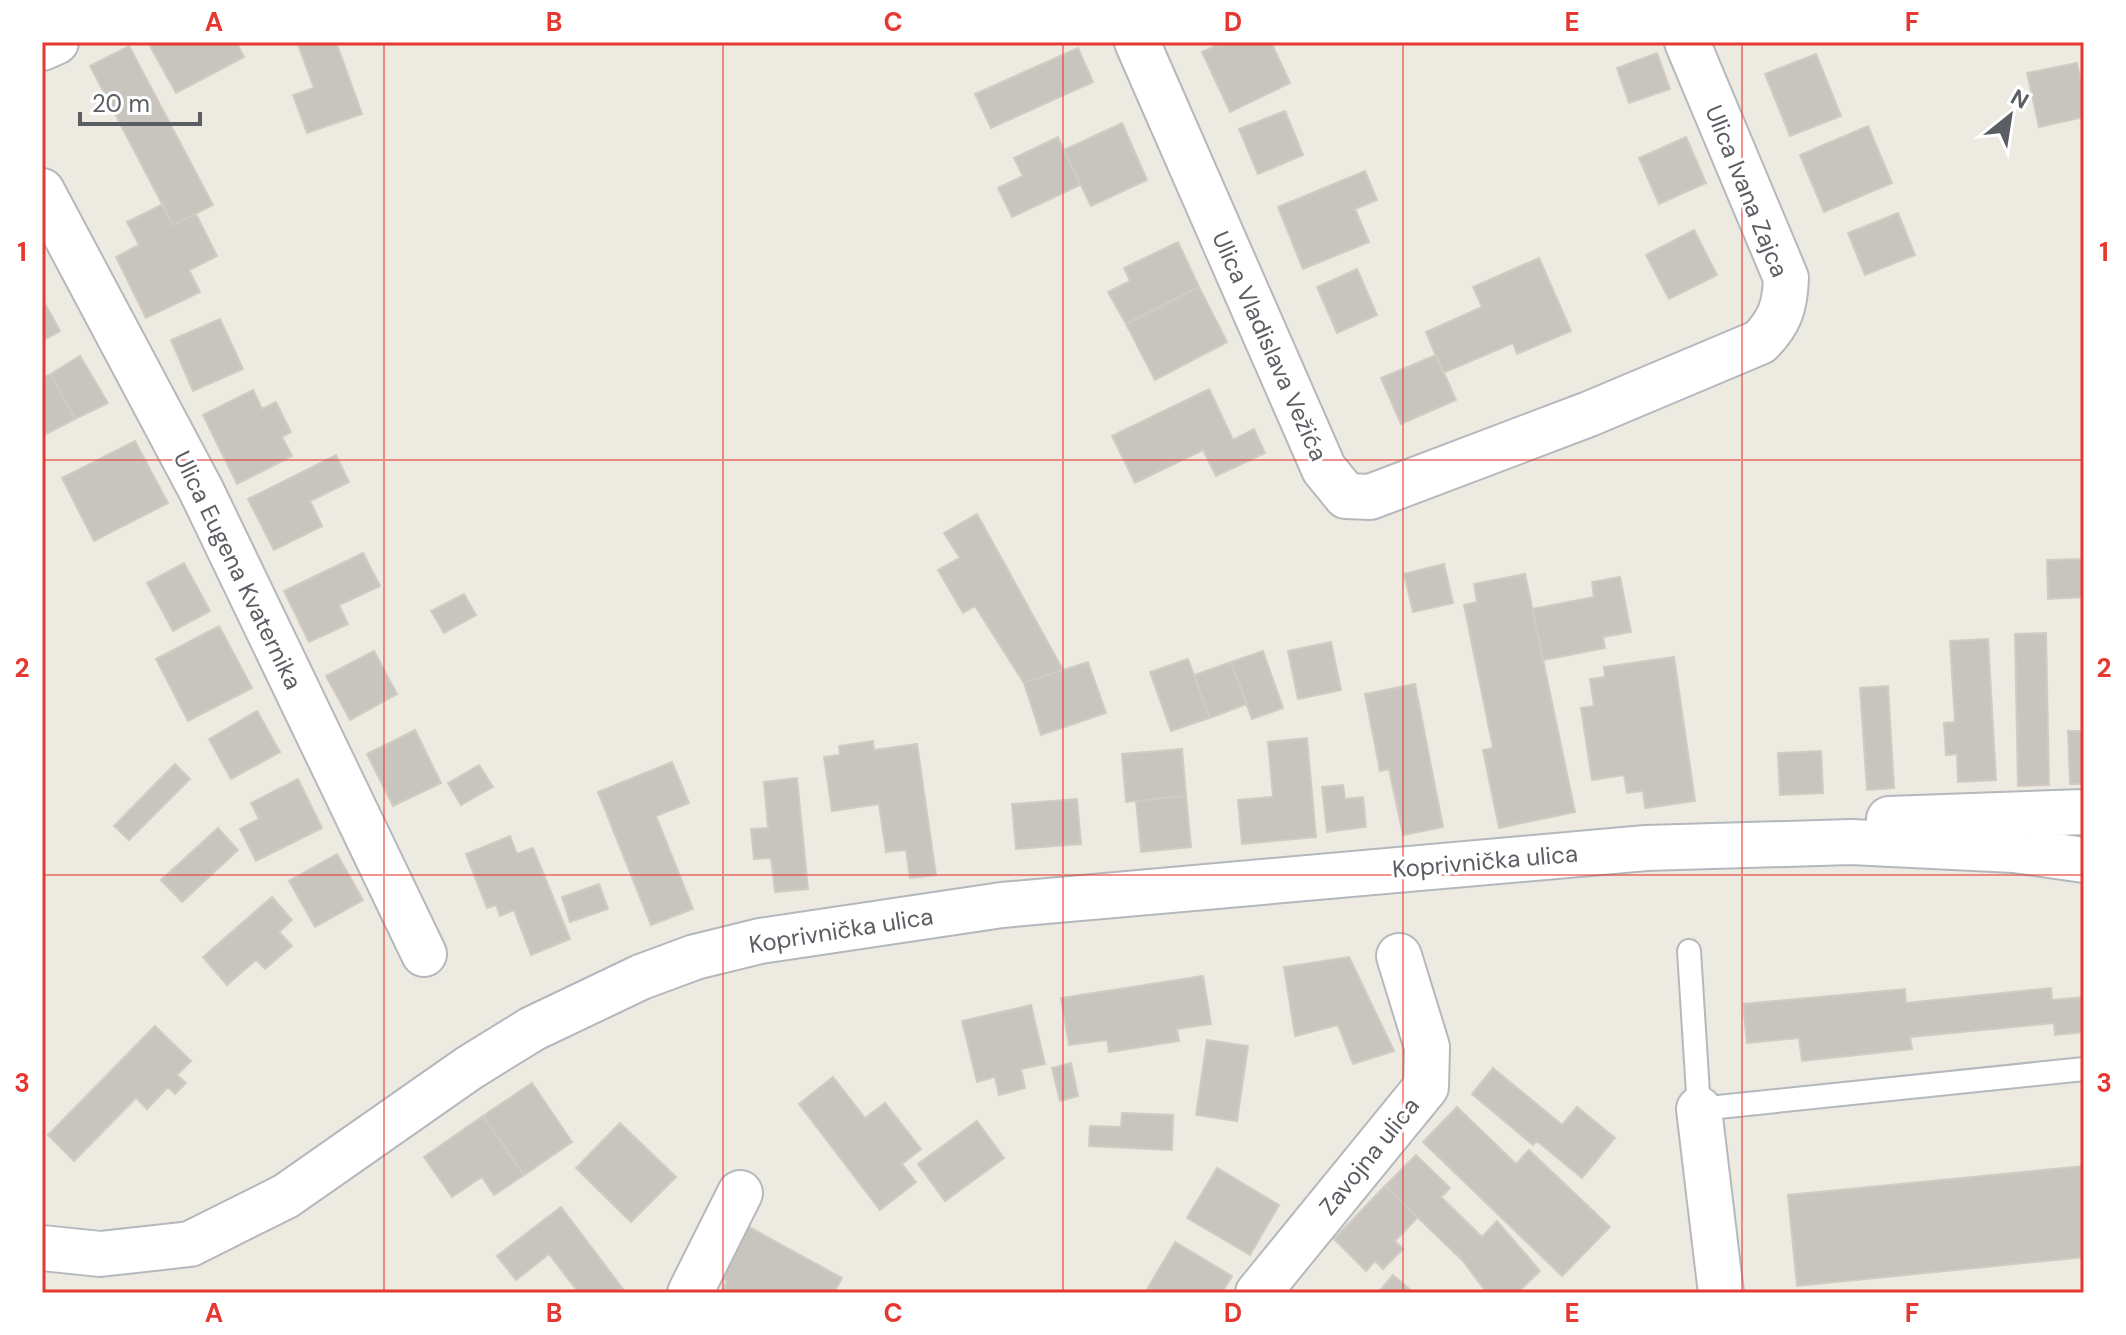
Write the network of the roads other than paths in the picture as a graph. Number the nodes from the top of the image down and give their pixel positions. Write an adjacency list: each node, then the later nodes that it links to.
1 (56, 42): 4 (street)
2 (1137, 42): 6 (street, Ulica Vladislava Vežića)
3 (1687, 42): 6 (street, Ulica Ivana Zajca)
4 (42, 48)
5 (42, 191): 11 (street, Ulica Eugena Kvaternika)
6 (1589, 414)
7 (2084, 812): 8 (street, Koprivnička ulica)
8 (1717, 844): 9 (street, Koprivnička ulica); 16 (street, Koprivnička ulica)
9 (2084, 860)
10 (1689, 951): 14 (lane)
11 (424, 954)
12 (1399, 956): 18 (street, Zavojna ulica)
13 (2084, 1069): 14 (lane)
14 (1699, 1109): 19 (street)
15 (740, 1193): 17 (street)
16 (42, 1248)
17 (690, 1293)
18 (1258, 1293)
19 (1721, 1293)

